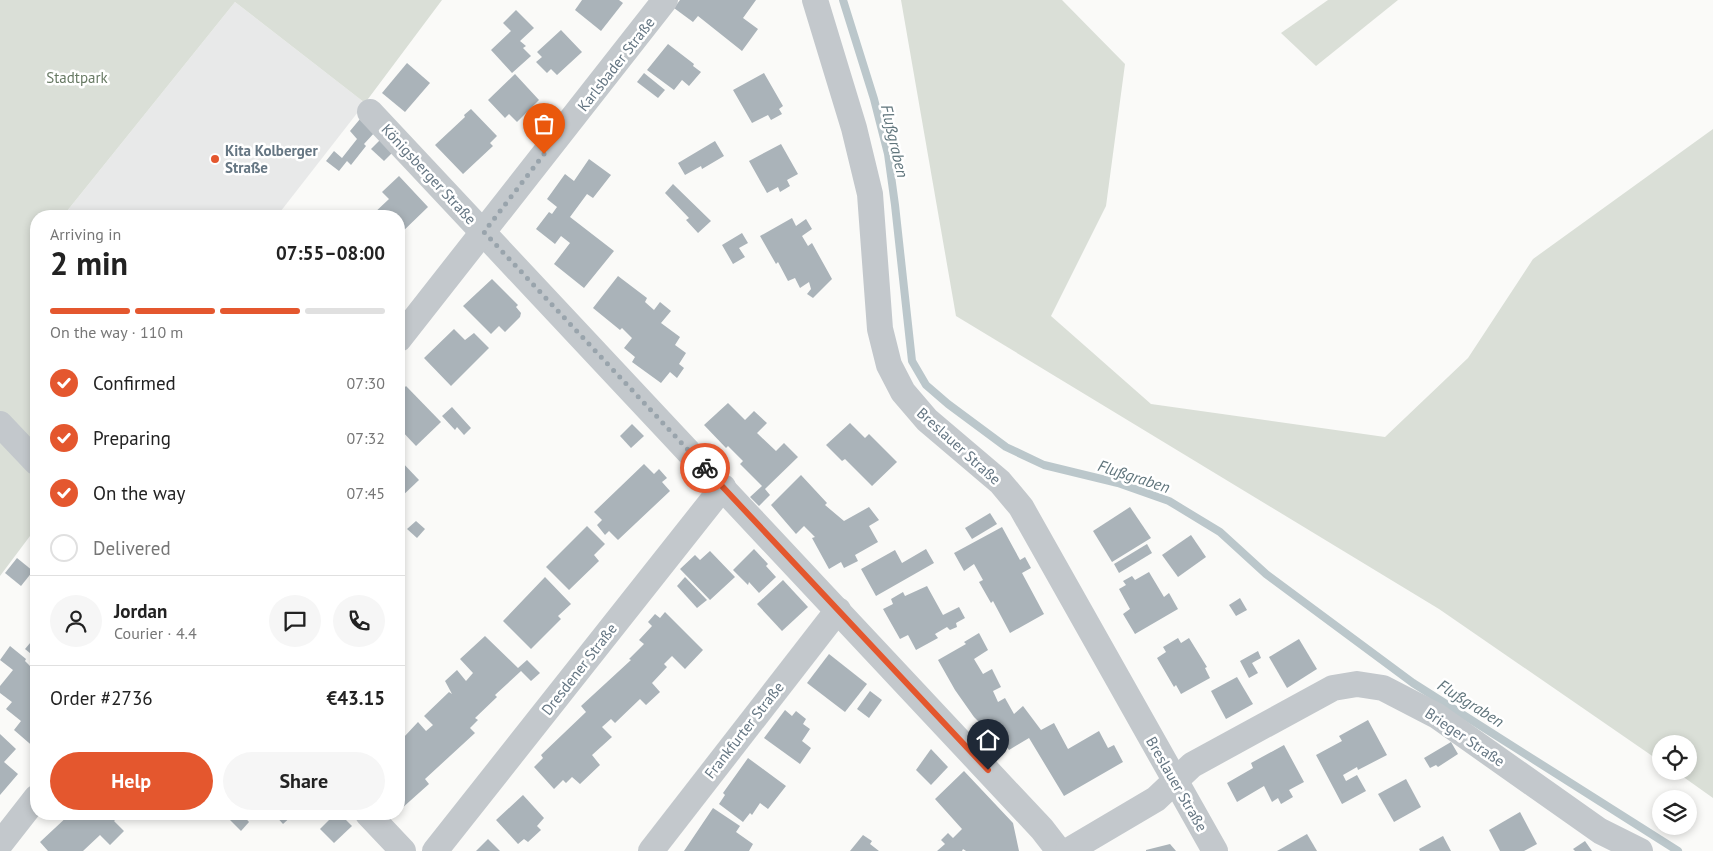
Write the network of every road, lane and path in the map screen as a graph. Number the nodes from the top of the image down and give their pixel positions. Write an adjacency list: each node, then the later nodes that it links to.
1 (666, 0): 4 (street, Karlsbader Straße)
2 (815, 0): 10 (street, Breslauer Straße)
3 (370, 112): 4 (street, Königsberger Straße)
4 (484, 232): 5 (street, Karlsbader Straße); 8 (street, Königsberger Straße)
5 (405, 331)
6 (0, 424): 7 (street)
7 (30, 456)
8 (723, 487): 9 (street, Königsberger Straße); 15 (street, Dresdener Straße)
9 (838, 610): 16 (street, Frankfurter Straße); 17 (street, Königsberger Straße)
10 (1175, 780): 18 (street); 19 (street, Breslauer Straße); 20 (street, Brieger Straße)
11 (30, 806): 13 (street)
12 (374, 820): 14 (street)
13 (0, 844)
14 (403, 851)
15 (435, 851)
16 (651, 851)
17 (1059, 851)
18 (1068, 851)
19 (1215, 851)
20 (1640, 851)

